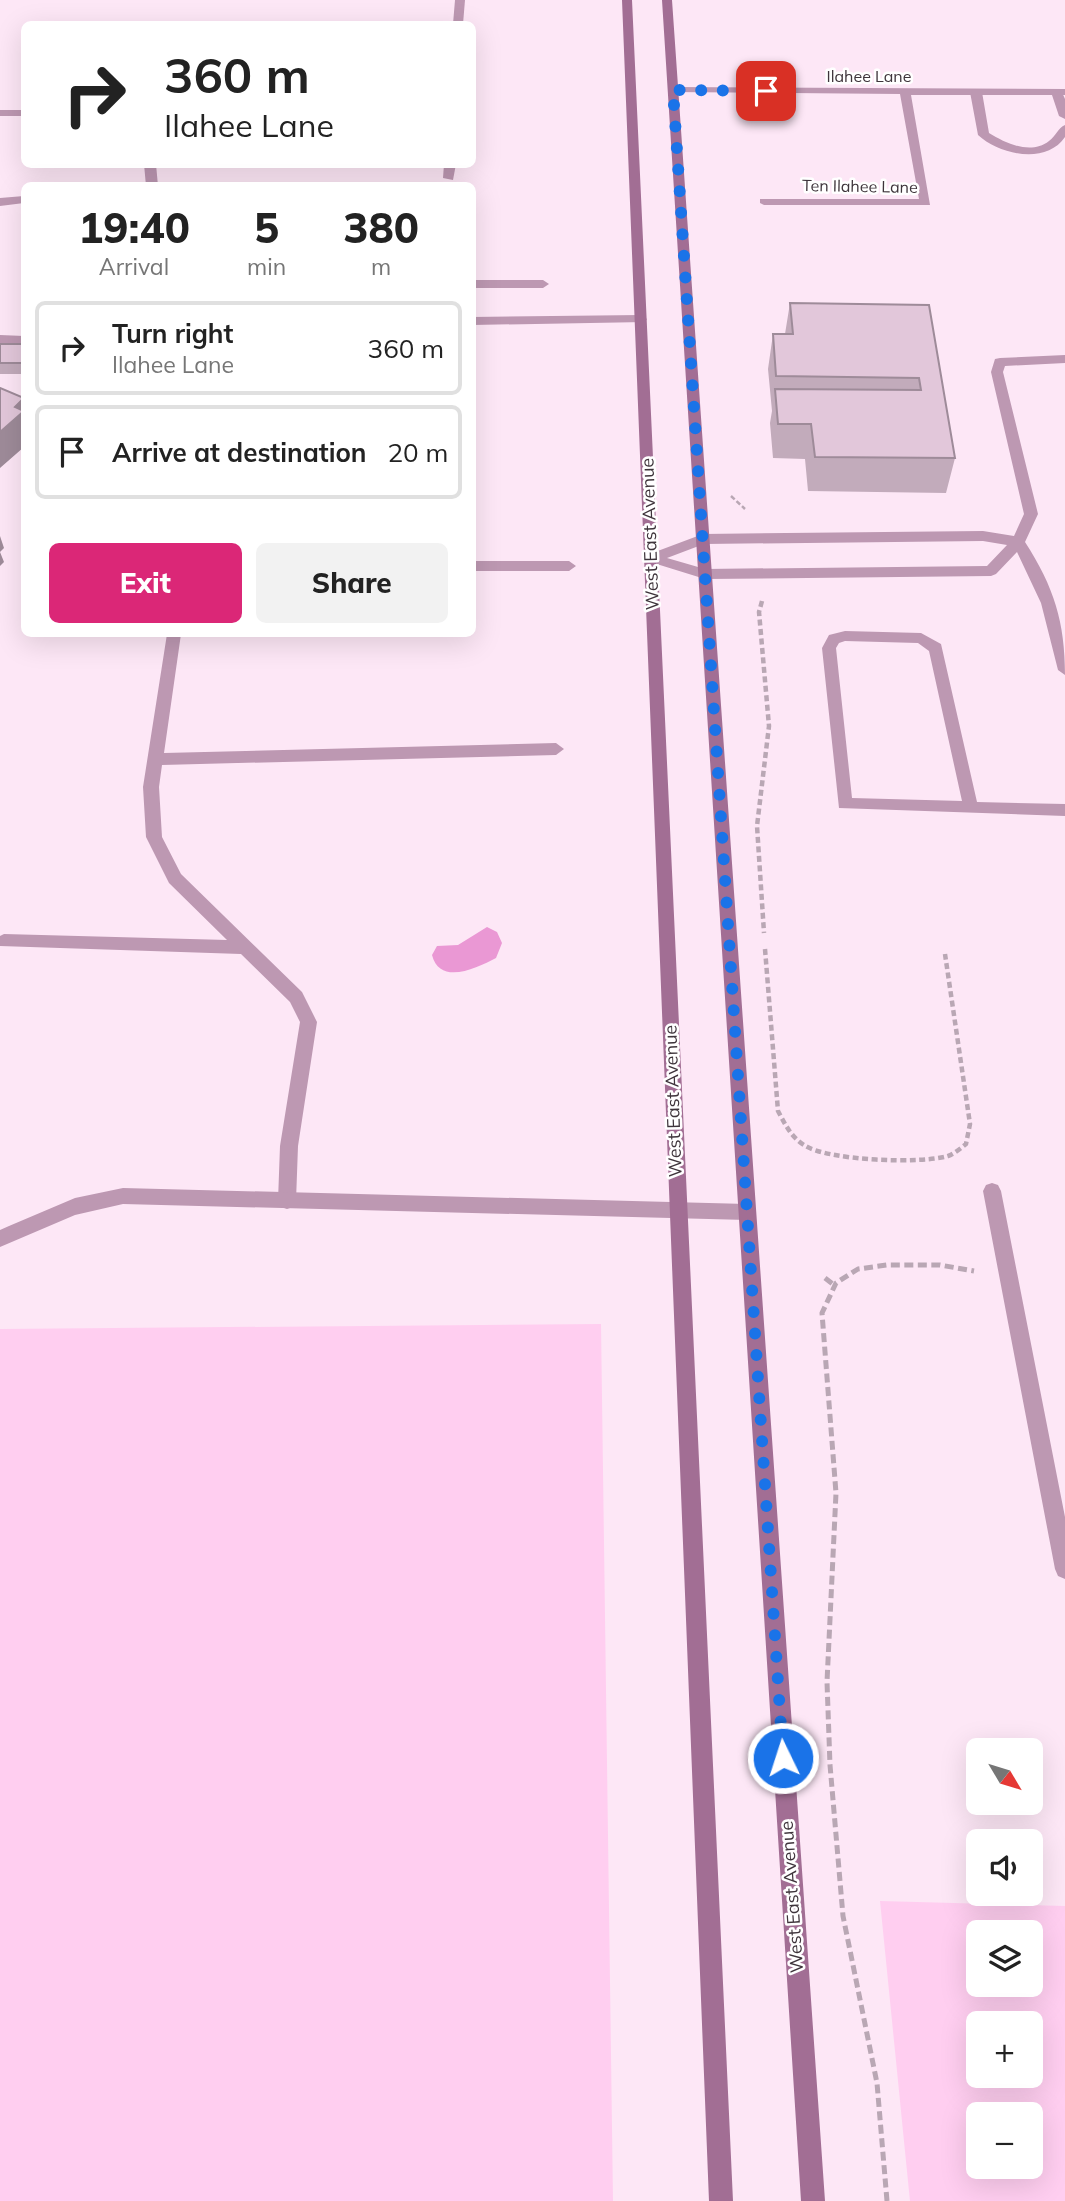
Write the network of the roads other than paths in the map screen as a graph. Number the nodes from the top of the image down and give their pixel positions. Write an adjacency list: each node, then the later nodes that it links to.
1 (460, 0): 4 (street)
2 (627, 0): 20 (main road, West East Avenue)
3 (667, 0): 5 (main road, West East Avenue)
4 (458, 21)
5 (673, 90): 6 (street, Ilahee Lane); 25 (main road, West East Avenue)
6 (905, 92): 7 (street, Ilahee Lane); 16 (street, Ten Ilahee Lane)
7 (976, 92): 8 (street, Ilahee Lane); 12 (street)
8 (1061, 92): 11 (street)
9 (0, 113): 10 (street)
10 (21, 113)
11 (1065, 116)
12 (1065, 128)
13 (450, 168): 14 (street)
14 (449, 178)
15 (21, 200): 17 (street)
16 (764, 201)
17 (0, 202)
18 (476, 284): 19 (street)
19 (543, 284)
20 (641, 319): 21 (street); 27 (main road, West East Avenue)
21 (476, 321)
22 (0, 339): 23 (street)
23 (21, 340)
24 (1065, 359): 26 (street)
25 (703, 538): 26 (street); 27 (street); 30 (main road, West East Avenue)
26 (1018, 542): 30 (street); 32 (street)
27 (652, 558): 30 (street); 41 (main road, West East Avenue)
28 (476, 566): 29 (street)
29 (569, 566)
30 (705, 574): 42 (main road, West East Avenue)
31 (174, 637): 34 (street)
32 (1065, 670)
33 (556, 749): 34 (street)
34 (155, 759): 38 (street)
35 (971, 808): 35 (street); 36 (street)
36 (1065, 810)
37 (4, 941): 38 (street)
38 (245, 947): 40 (street)
39 (992, 1191): 44 (street)
40 (287, 1200): 41 (street); 43 (street)
41 (678, 1210): 42 (street); 45 (main road, West East Avenue)
42 (747, 1212): 46 (main road, West East Avenue)
43 (0, 1239)
44 (1065, 1569)
45 (721, 2201)
46 (813, 2201)

